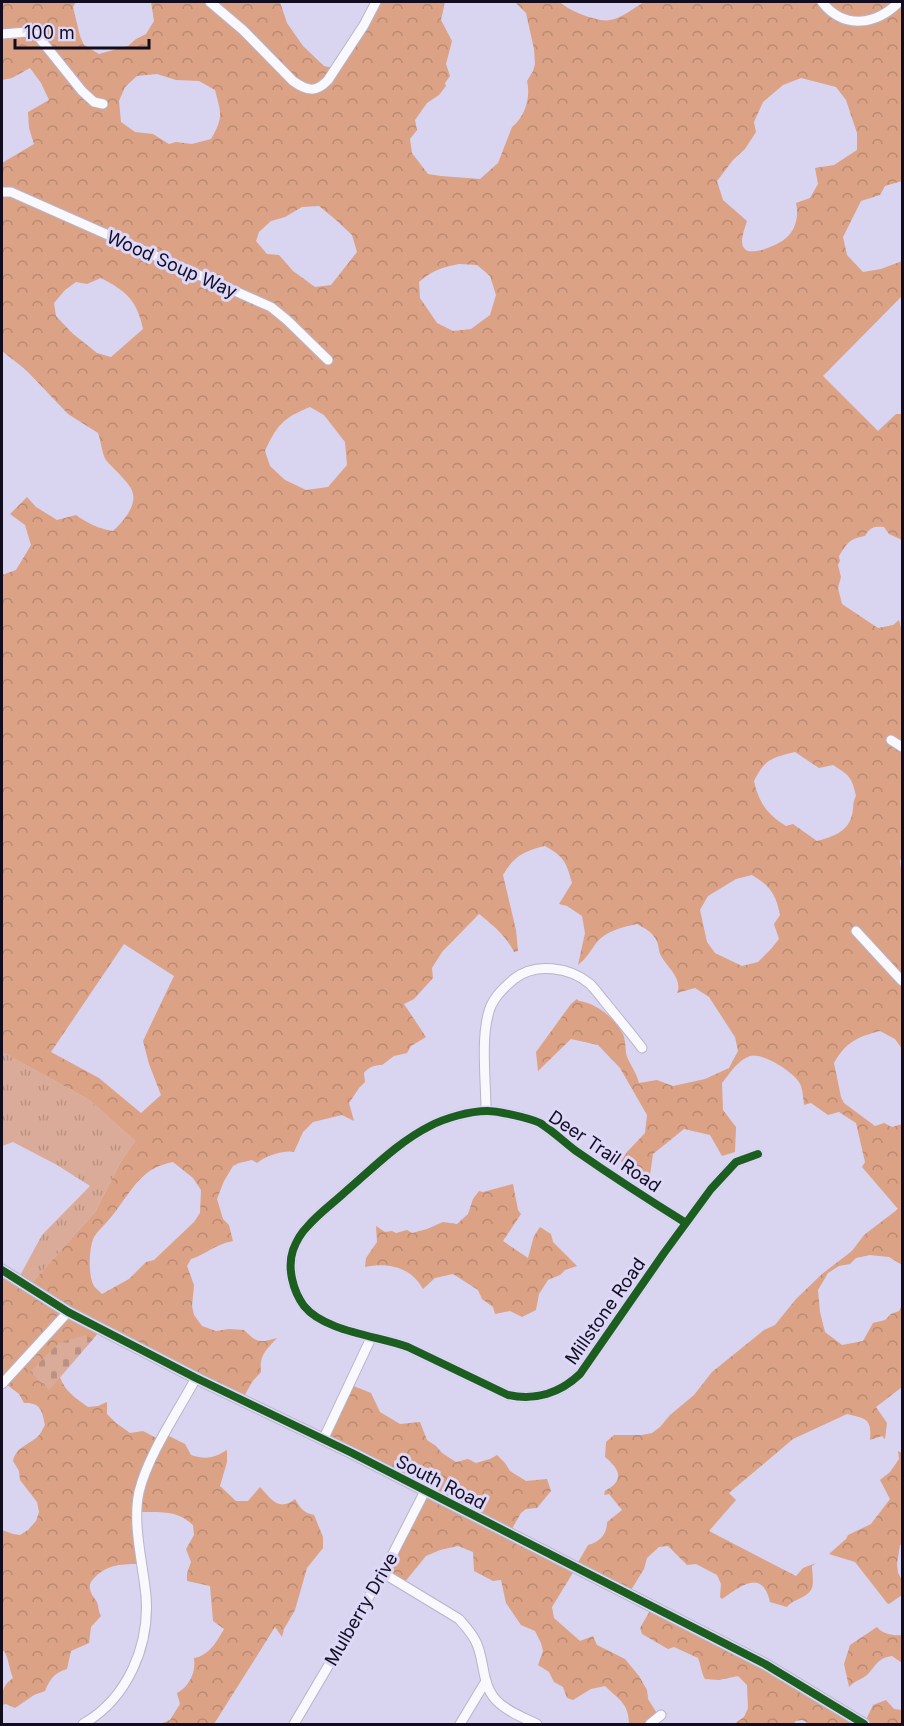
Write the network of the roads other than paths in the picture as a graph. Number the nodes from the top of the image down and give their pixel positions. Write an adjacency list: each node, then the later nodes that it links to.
1 (210, 2): 2 (street)
2 (376, 2)
3 (822, 2): 4 (street)
4 (899, 2)
5 (2, 34): 6 (street)
6 (103, 104)
7 (2, 192): 8 (street, Wood Soup Way)
8 (328, 360)
9 (891, 740): 10 (street)
10 (903, 747)
11 (856, 931): 12 (street)
12 (903, 981)
13 (642, 1048): 14 (street)
14 (486, 1111): 16 (street, Deer Trail Road); 19 (street, Deer Trail Road)
15 (758, 1154): 16 (street, Millstone Road)
16 (686, 1223): 19 (street, Millstone Road)
17 (2, 1270): 18 (street, South Road)
18 (68, 1312): 20 (street, South Road); 21 (street)
19 (371, 1338): 22 (street)
20 (196, 1378): 22 (street, South Road); 28 (street)
21 (2, 1384)
22 (323, 1440): 23 (street, South Road)
23 (425, 1491): 24 (street, Mulberry Drive); 27 (street, South Road)
24 (383, 1573): 25 (street); 29 (street, Mulberry Drive)
25 (486, 1681): 30 (street); 31 (street)
26 (661, 1715): 32 (street)
27 (850, 1721): 33 (street, South Road)
28 (83, 1725)
29 (294, 1725)
30 (460, 1725)
31 (537, 1725)
32 (650, 1725)
33 (864, 1725)

